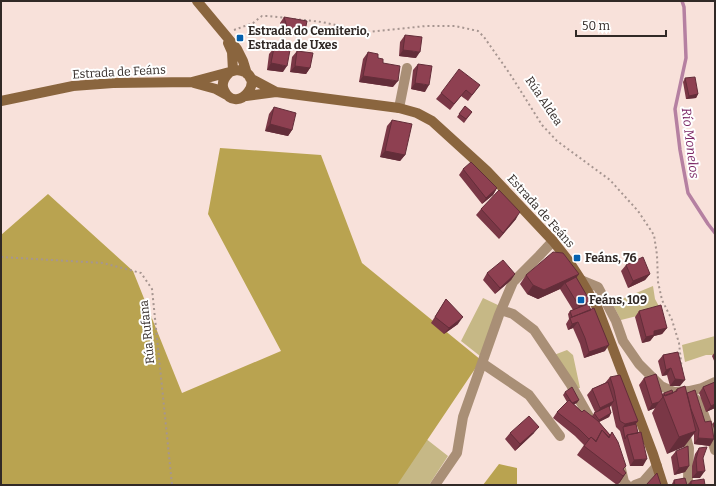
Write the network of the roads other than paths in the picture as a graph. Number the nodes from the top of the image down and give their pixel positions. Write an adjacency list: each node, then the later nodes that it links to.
1 (197, 1): 2 (street)
2 (224, 34): 4 (street); 5 (street)
3 (407, 68): 11 (street)
4 (231, 72): 5 (street, Estrada de Feáns); 6 (street, Estrada de Feáns); 8 (street)
5 (248, 76): 7 (street, Estrada de Feáns); 9 (street)
6 (192, 82): 8 (street, Estrada de Feáns); 10 (street, Estrada de Feáns)
7 (276, 92): 9 (street, Estrada de Feáns); 11 (street, Estrada de Feáns)
8 (228, 95): 9 (street, Estrada de Feáns)
9 (246, 96)
10 (1, 100)
11 (399, 108): 12 (street, Estrada de Feáns)
12 (552, 241): 13 (street, Estrada de Feáns); 14 (street)
13 (581, 280): 17 (street); 24 (street, Estrada de Feáns)
14 (501, 310): 15 (street); 19 (street)
15 (482, 363): 20 (street); 26 (street)
16 (715, 382): 17 (street)
17 (689, 390): 22 (street)
18 (681, 420): 21 (street)
19 (598, 429)
20 (560, 436)
21 (688, 448): 22 (street); 25 (street)
22 (715, 450)
23 (616, 455): 27 (street)
24 (657, 466): 28 (street); 29 (street, Estrada de Feáns)
25 (688, 480)
26 (435, 485)
27 (627, 485)
28 (635, 485)
29 (663, 485)

